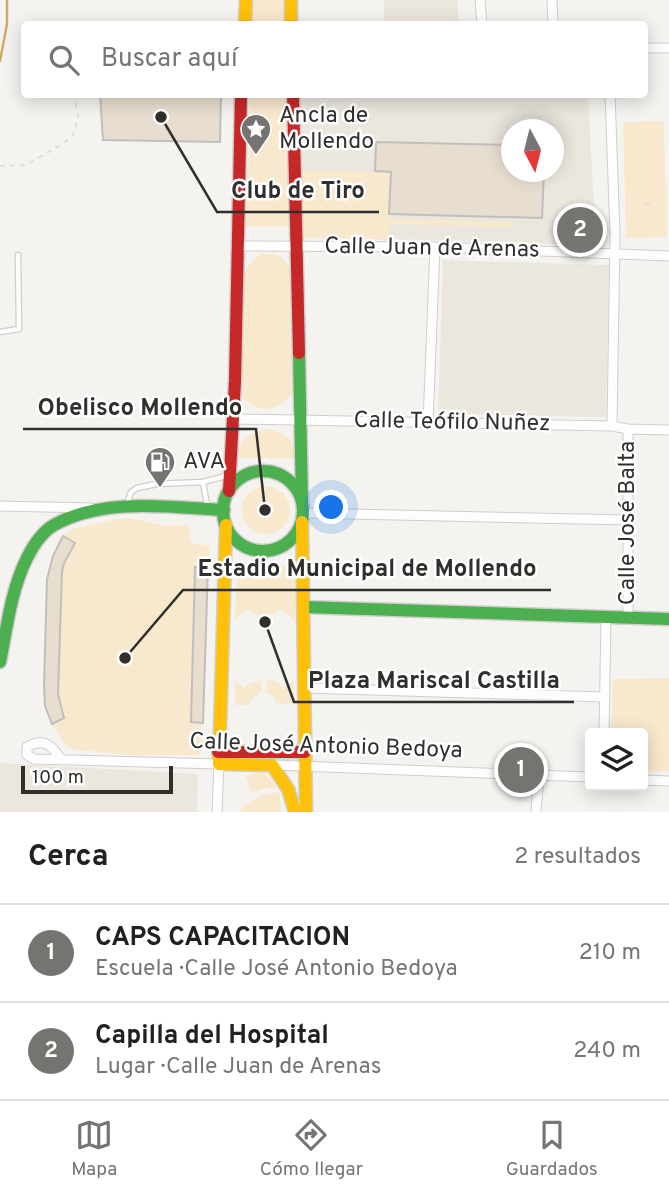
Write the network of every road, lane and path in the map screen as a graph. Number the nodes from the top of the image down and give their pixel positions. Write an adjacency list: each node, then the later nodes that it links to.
1 (246, 0): 5 (main road)
2 (291, 0): 6 (main road)
3 (480, 0): 7 (street)
4 (552, 0): 8 (street)
5 (245, 21)
6 (291, 21)
7 (482, 21)
8 (553, 21)
9 (648, 48): 10 (street)
10 (669, 48)
11 (75, 98): 15 (path)
12 (241, 98): 18 (main road)
13 (293, 98): 19 (main road)
14 (610, 98): 21 (street, Calle José Balta)
15 (0, 166)
16 (645, 203): 17 (path)
17 (650, 204)
18 (236, 246): 19 (street, Calle Juan de Arenas); 25 (main road)
19 (295, 246): 20 (street, Calle Juan de Arenas); 26 (main road)
20 (435, 247): 21 (street, Calle Juan de Arenas); 27 (street)
21 (614, 253): 23 (street, Calle Juan de Arenas); 28 (street, Calle José Balta)
22 (18, 255): 24 (lane)
23 (669, 256)
24 (0, 332)
25 (234, 419): 26 (street, Calle Teófilo Nuñez); 31 (main road)
26 (300, 422): 27 (street, Calle Teófilo Nuñez); 39 (main road)
27 (428, 423): 28 (street, Calle Teófilo Nuñez)
28 (612, 426): 29 (street, Calle Teófilo Nuñez)
29 (628, 429): 30 (street, Calle Teófilo Nuñez); 40 (street, Calle José Balta)
30 (669, 430)
31 (231, 475): 32 (lane); 33 (main road)
32 (204, 482): 35 (lane); 36 (lane)
33 (229, 491): 38 (main road); 39 (main road)
34 (0, 506): 37 (street)
35 (125, 509): 36 (main road); 37 (main road)
36 (207, 509): 38 (main road)
37 (107, 510): 46 (main road)
38 (224, 510): 41 (main road)
39 (303, 512): 40 (street); 41 (main road); 42 (main road)
40 (628, 520): 43 (street, Calle José Balta)
41 (226, 525): 52 (main road)
42 (304, 607): 44 (main road); 47 (main road)
43 (628, 617): 44 (main road); 45 (main road)
44 (606, 618): 48 (street, Calle José Balta)
45 (669, 619)
46 (0, 662)
47 (305, 688): 48 (street); 50 (main road)
48 (605, 697): 49 (street, Calle José Balta)
49 (604, 728)
50 (305, 752): 52 (main road); 54 (main road)
51 (60, 758): 52 (street, Calle José Antonio Bedoya)
52 (218, 758): 53 (main road, Calle José Antonio Bedoya); 59 (street)
53 (272, 765): 54 (street, Calle José Antonio Bedoya); 60 (main road)
54 (306, 766): 55 (street, Calle José Antonio Bedoya); 61 (main road)
55 (540, 774): 56 (street, Calle José Antonio Bedoya); 62 (street)
56 (585, 777)
57 (648, 780): 58 (street)
58 (669, 781)
59 (217, 812)
60 (295, 812)
61 (306, 812)
62 (536, 812)

